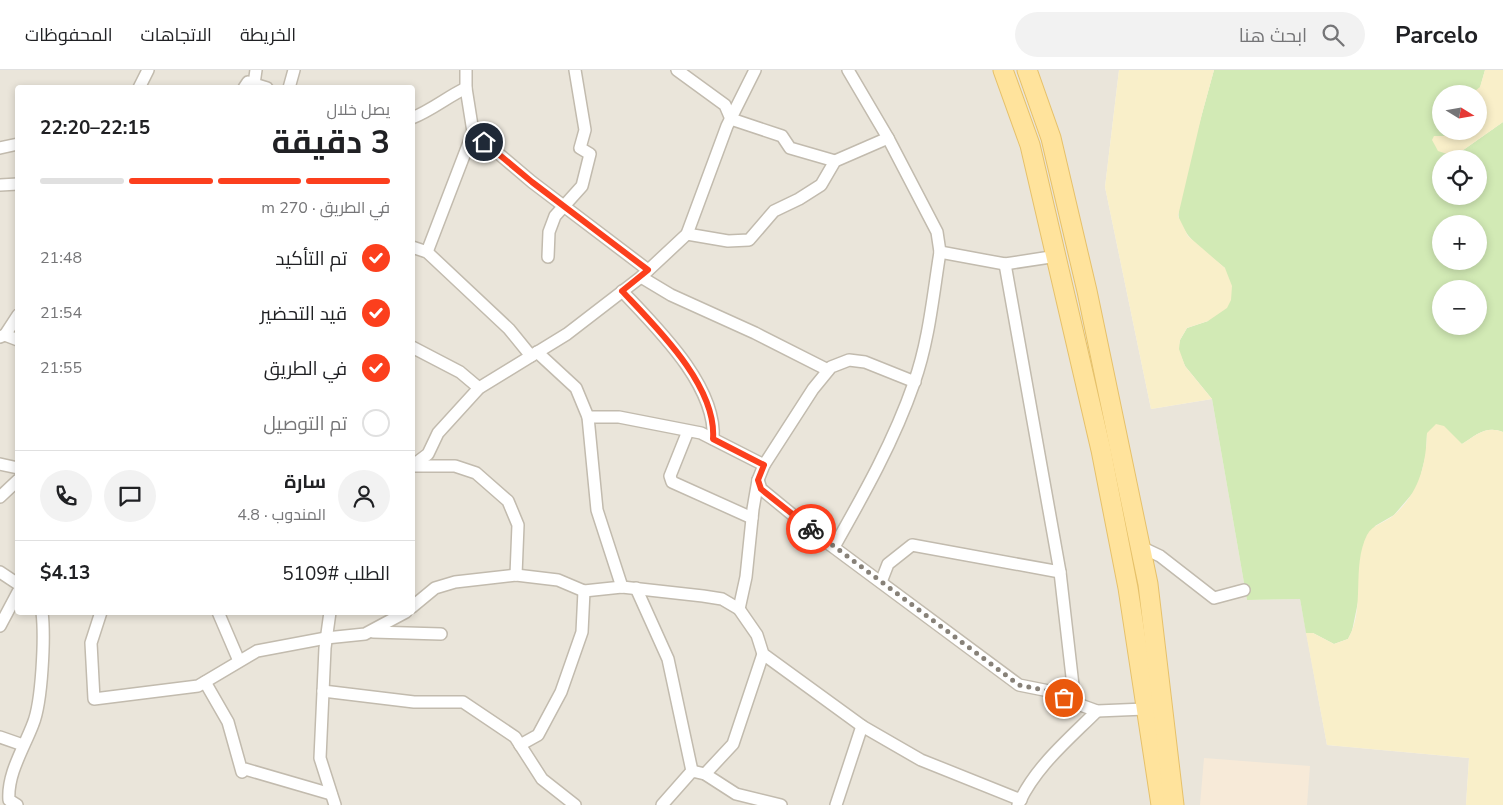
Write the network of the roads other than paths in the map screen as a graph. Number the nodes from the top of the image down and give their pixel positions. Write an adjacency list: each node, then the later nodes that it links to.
1 (148, 70): 11 (street)
2 (256, 70): 12 (street)
3 (294, 70): 13 (street)
4 (466, 70): 14 (street)
5 (575, 70): 24 (street)
6 (677, 70): 16 (street)
7 (755, 70): 16 (street)
8 (848, 70): 18 (street)
9 (1003, 70): 30 (main road)
10 (1027, 70): 54 (main road)
11 (140, 85)
12 (249, 85)
13 (290, 85)
14 (466, 88): 15 (street); 17 (street)
15 (415, 117)
16 (730, 119): 21 (street); 25 (street)
17 (473, 132): 24 (street); 27 (street)
18 (888, 138): 21 (street); 28 (street)
19 (15, 145): 20 (street)
20 (0, 148)
21 (835, 161): 25 (street)
22 (0, 184): 23 (street)
23 (15, 184)
24 (565, 206): 29 (street); 32 (street)
25 (687, 234): 32 (street)
26 (415, 248): 27 (street)
27 (427, 252): 38 (street)
28 (940, 252): 31 (street); 40 (street)
29 (548, 256)
30 (1057, 256): 31 (street); 82 (main road)
31 (1005, 264): 57 (street)
32 (645, 273): 33 (street); 39 (street)
33 (622, 291): 38 (street); 44 (street)
34 (15, 319): 35 (street)
35 (2, 336): 36 (street)
36 (15, 339)
37 (415, 348): 41 (street)
38 (534, 354): 41 (street); 42 (street)
39 (828, 370): 40 (street); 47 (street)
40 (914, 382): 55 (street)
41 (479, 388): 46 (street)
42 (588, 417): 43 (street); 61 (street)
43 (688, 431): 44 (street); 53 (street)
44 (713, 439): 47 (street)
45 (0, 464): 49 (street)
46 (415, 464)
47 (764, 465): 50 (street)
48 (415, 466): 58 (street)
49 (15, 467)
50 (758, 480): 53 (street); 55 (street)
51 (15, 483): 52 (street)
52 (0, 497)
53 (752, 518): 67 (street)
54 (1141, 546): 63 (street); 100 (main road)
55 (834, 547): 60 (street)
56 (0, 572): 59 (street)
57 (1060, 572): 60 (street); 81 (street)
58 (516, 575): 64 (street); 66 (street)
59 (15, 582)
60 (880, 582): 81 (street)
61 (622, 587): 62 (street); 64 (street)
62 (636, 588): 67 (street); 88 (street)
63 (1244, 590)
64 (584, 591): 87 (street)
65 (15, 598): 73 (street)
66 (415, 605)
67 (739, 609): 77 (street)
68 (42, 615): 86 (street)
69 (100, 615): 79 (street)
70 (219, 615): 78 (street)
71 (330, 615): 76 (street)
72 (401, 615): 74 (street)
73 (0, 626)
74 (370, 632): 75 (street); 76 (street)
75 (441, 634)
76 (326, 638): 78 (street); 80 (street)
77 (763, 654): 84 (street); 89 (street)
78 (239, 661): 79 (street)
79 (205, 682): 90 (street)
80 (323, 691): 87 (street); 90 (street)
81 (1075, 704): 83 (street)
82 (1145, 709): 83 (street); 99 (main road)
83 (1097, 711): 92 (street)
84 (862, 726): 92 (street); 98 (street)
85 (0, 737): 86 (street)
86 (22, 745): 93 (street)
87 (520, 745): 95 (street)
88 (692, 771): 89 (street); 96 (street)
89 (705, 774): 91 (street)
90 (331, 794): 94 (street)
91 (736, 799): 97 (street)
92 (1020, 802)
93 (9, 804)
94 (335, 805)
95 (575, 805)
96 (662, 805)
97 (781, 805)
98 (836, 805)
99 (1160, 805)
100 (1174, 805)

